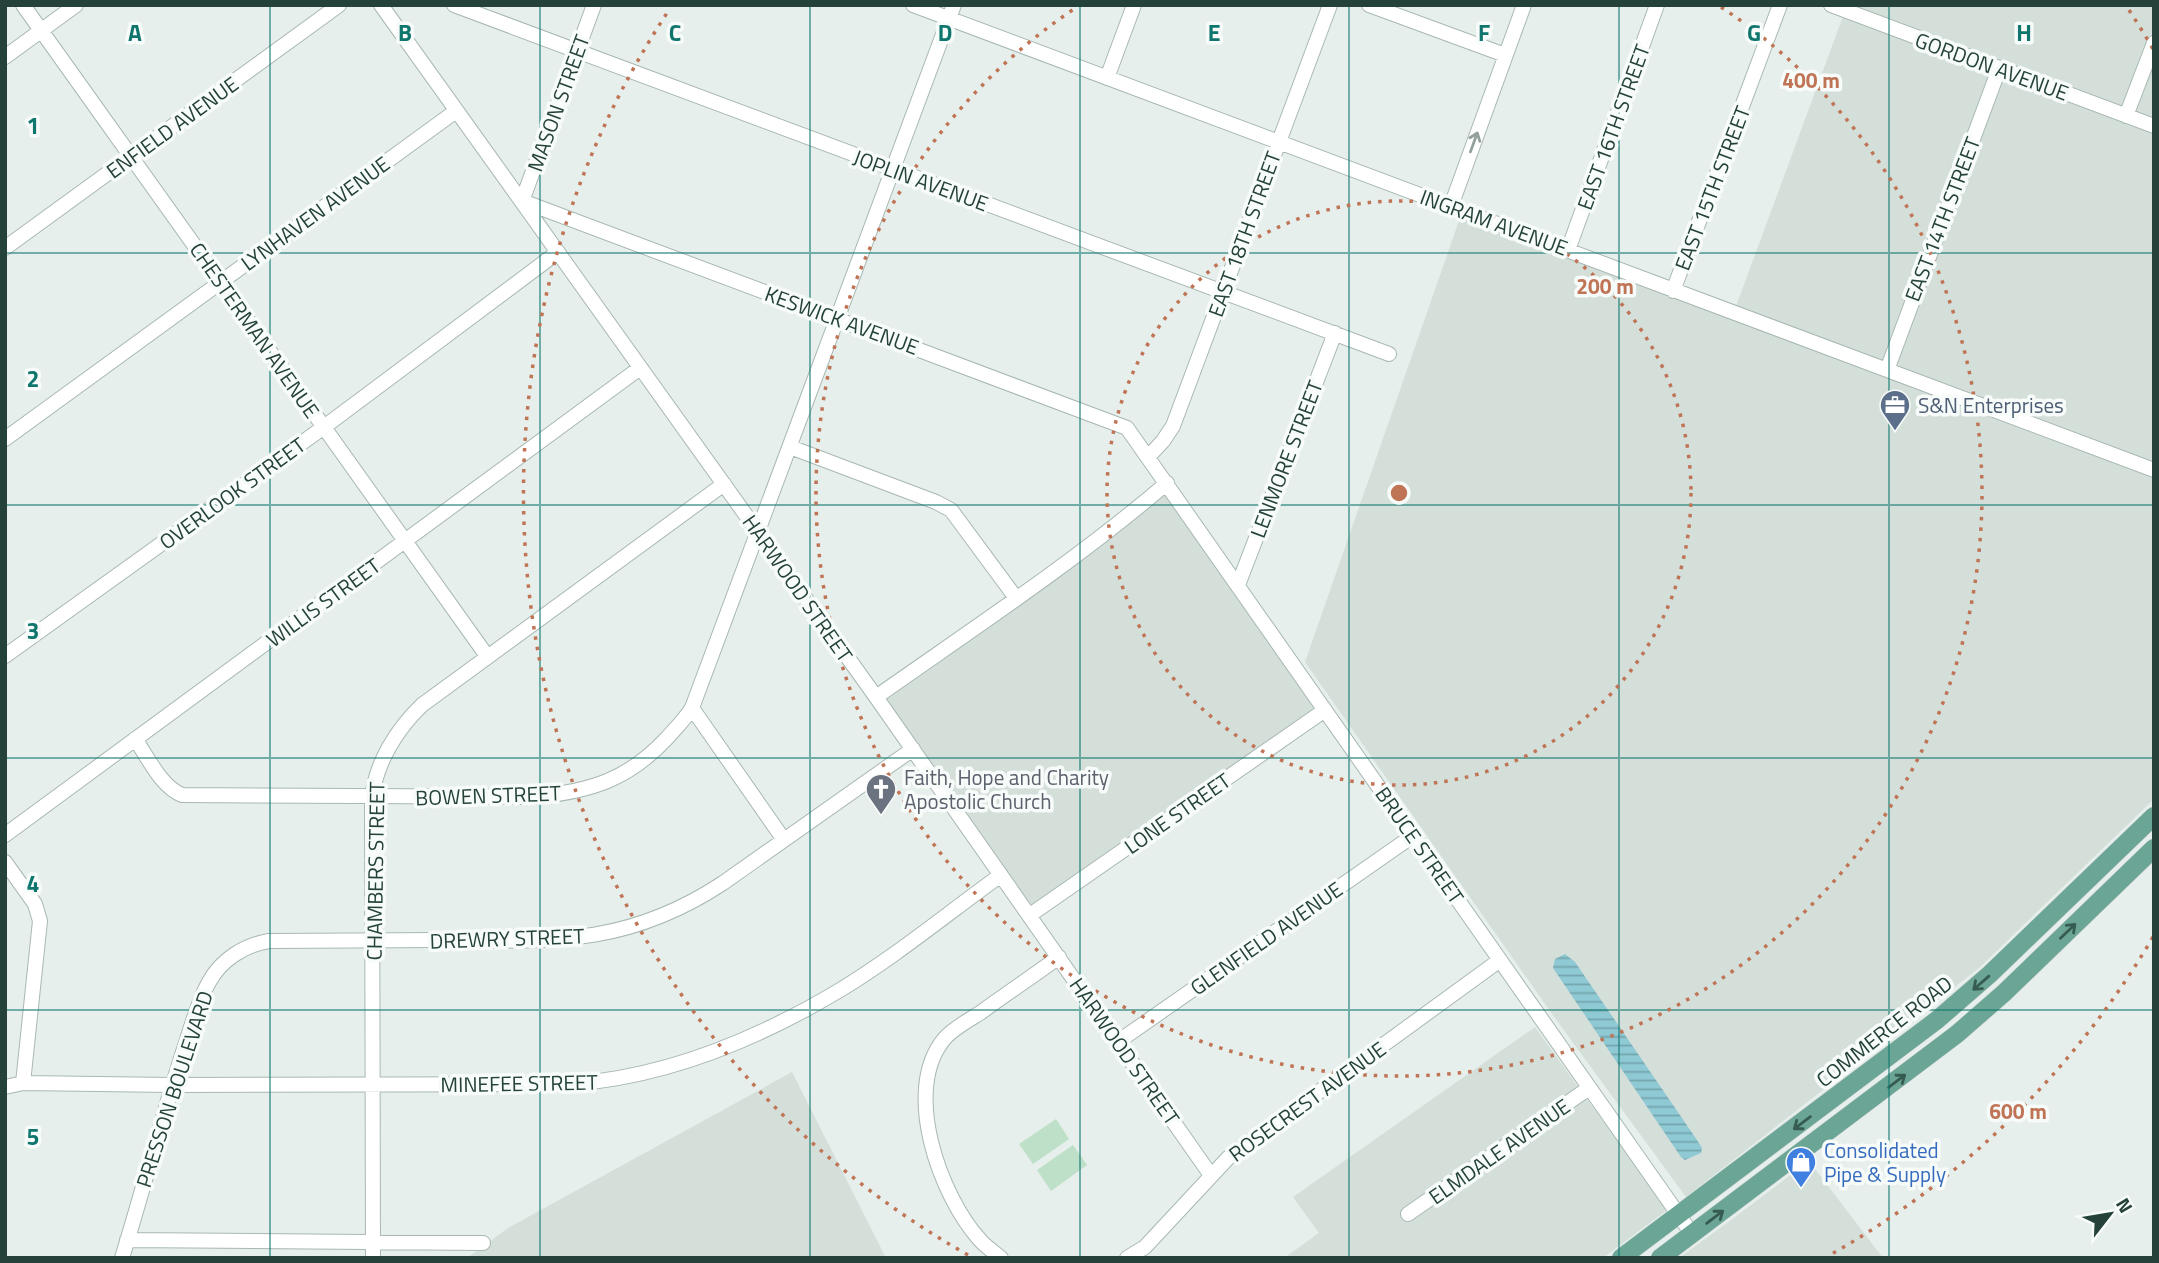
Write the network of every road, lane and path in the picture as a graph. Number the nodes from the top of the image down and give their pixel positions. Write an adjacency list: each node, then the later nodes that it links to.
1 (23, 5): 16 (street, CHESTERMAN AVENUE)
2 (76, 5): 16 (street)
3 (339, 5): 27 (street, ENFIELD AVENUE)
4 (381, 5): 23 (street, HARWOOD STREET)
5 (454, 5): 18 (street, JOPLIN AVENUE)
6 (594, 5): 18 (street, MASON STREET)
7 (912, 5): 15 (street, INGRAM AVENUE)
8 (1134, 5): 22 (street)
9 (1330, 5): 26 (street, EAST 18TH STREET)
10 (1369, 5): 19 (street)
11 (1524, 5): 19 (street)
12 (1657, 5): 32 (street, EAST 16TH STREET)
13 (1780, 5): 35 (street, EAST 15TH STREET)
14 (1831, 5): 21 (street, GORDON AVENUE)
15 (951, 12): 22 (street, INGRAM AVENUE); 28 (street, BOWEN STREET)
16 (41, 30): 20 (street); 27 (street, CHESTERMAN AVENUE)
17 (2154, 43): 24 (street)
18 (577, 51): 28 (street, JOPLIN AVENUE); 29 (street, MASON STREET)
19 (1505, 55): 30 (street, one-way to 19)
20 (5, 57)
21 (1999, 69): 24 (street, GORDON AVENUE); 41 (street, EAST 14TH STREET)
22 (1107, 78): 26 (street, INGRAM AVENUE)
23 (456, 111): 29 (street, HARWOOD STREET); 34 (street, LYNHAVEN AVENUE)
24 (2126, 116): 25 (street, GORDON AVENUE)
25 (2154, 126)
26 (1279, 142): 30 (street, INGRAM AVENUE); 36 (street, EAST 18TH STREET)
27 (132, 156): 31 (street, ENFIELD AVENUE); 34 (street, CHESTERMAN AVENUE)
28 (893, 169): 36 (street, JOPLIN AVENUE); 37 (street, BOWEN STREET)
29 (522, 201): 33 (street, HARWOOD STREET); 37 (street, KESWICK AVENUE)
30 (1451, 206): 32 (street, INGRAM AVENUE)
31 (5, 248)
32 (1568, 250): 35 (street, INGRAM AVENUE)
33 (558, 253): 40 (street, HARWOOD STREET); 42 (street, OVERLOOK STREET)
34 (221, 281): 42 (street, CHESTERMAN AVENUE); 43 (street, LYNHAVEN AVENUE)
35 (1673, 291): 41 (street, INGRAM AVENUE)
36 (1223, 292): 38 (street, JOPLIN AVENUE); 45 (street, EAST 18TH STREET)
37 (838, 318): 44 (street, BOWEN STREET); 45 (street, KESWICK AVENUE)
38 (1335, 333): 39 (street, JOPLIN AVENUE); 51 (street, LENMORE STREET)
39 (1389, 354)
40 (640, 368): 48 (street, HARWOOD STREET); 50 (street, WILLIS STREET)
41 (1886, 370): 46 (street, INGRAM AVENUE)
42 (324, 427): 50 (street, CHESTERMAN AVENUE); 53 (street, OVERLOOK STREET)
43 (5, 439)
44 (790, 447): 49 (street, BOWEN STREET); 52 (street)
45 (1149, 456): 47 (street, BRUCE STREET)
46 (2154, 470)
47 (1167, 482): 51 (street, BRUCE STREET); 52 (street)
48 (724, 484): 49 (street, HARWOOD STREET); 54 (street, CHAMBERS STREET)
49 (758, 532): 55 (street, HARWOOD STREET); 56 (street, BOWEN STREET)
50 (406, 542): 54 (street, CHESTERMAN AVENUE); 58 (street, WILLIS STREET)
51 (1238, 584): 57 (street, BRUCE STREET)
52 (1016, 598): 55 (street)
53 (5, 656)
54 (487, 656): 60 (street, CHAMBERS STREET)
55 (876, 697): 59 (street, HARWOOD STREET)
56 (692, 708): 60 (street, BOWEN STREET); 64 (street)
57 (1325, 710): 63 (street, BRUCE STREET); 68 (street, LONE STREET)
58 (135, 739): 60 (street, BOWEN STREET); 62 (street, WILLIS STREET)
59 (913, 750): 64 (street, DREWRY STREET); 67 (street, HARWOOD STREET)
60 (372, 798): 69 (street, CHAMBERS STREET)
61 (2154, 816): 81 (main road, COMMERCE ROAD, one-way to 81)
62 (5, 835)
63 (1414, 835): 72 (street, BRUCE STREET); 73 (street, GLENFIELD AVENUE)
64 (784, 840): 69 (street, DREWRY STREET)
65 (2154, 848): 82 (main road, one-way to 65)
66 (5, 862): 74 (street)
67 (1001, 875): 68 (street, HARWOOD STREET); 75 (street, MINEFEE STREET)
68 (1030, 915): 71 (street, HARWOOD STREET)
69 (374, 940): 70 (street, DREWRY STREET); 75 (street, CHAMBERS STREET)
70 (258, 943): 76 (street, PRESSON BOULEVARD)
71 (1059, 957): 73 (street, HARWOOD STREET); 88 (street)
72 (1500, 960): 78 (street, BRUCE STREET); 79 (street, ROSECREST AVENUE)
73 (1119, 1041): 79 (street, HARWOOD STREET)
74 (23, 1083): 76 (street, MINEFEE STREET); 77 (street, MINEFEE STREET)
75 (372, 1084): 76 (street, MINEFEE STREET); 84 (street, CHAMBERS STREET)
76 (172, 1085): 83 (street, PRESSON BOULEVARD)
77 (5, 1087)
78 (1589, 1088): 80 (street, ELMDALE AVENUE); 81 (street, BRUCE STREET)
79 (1210, 1174): 89 (street, ROSECREST AVENUE)
80 (1408, 1214)
81 (1679, 1215): 82 (street, BRUCE STREET); 90 (main road, COMMERCE ROAD)
82 (1692, 1234): 91 (main road)
83 (127, 1240): 84 (street); 86 (street, PRESSON BOULEVARD)
84 (372, 1240): 85 (street); 87 (street, CHAMBERS STREET)
85 (483, 1243)
86 (122, 1258)
87 (373, 1258)
88 (1001, 1258)
89 (1127, 1258)
90 (1621, 1258)
91 (1660, 1258)

